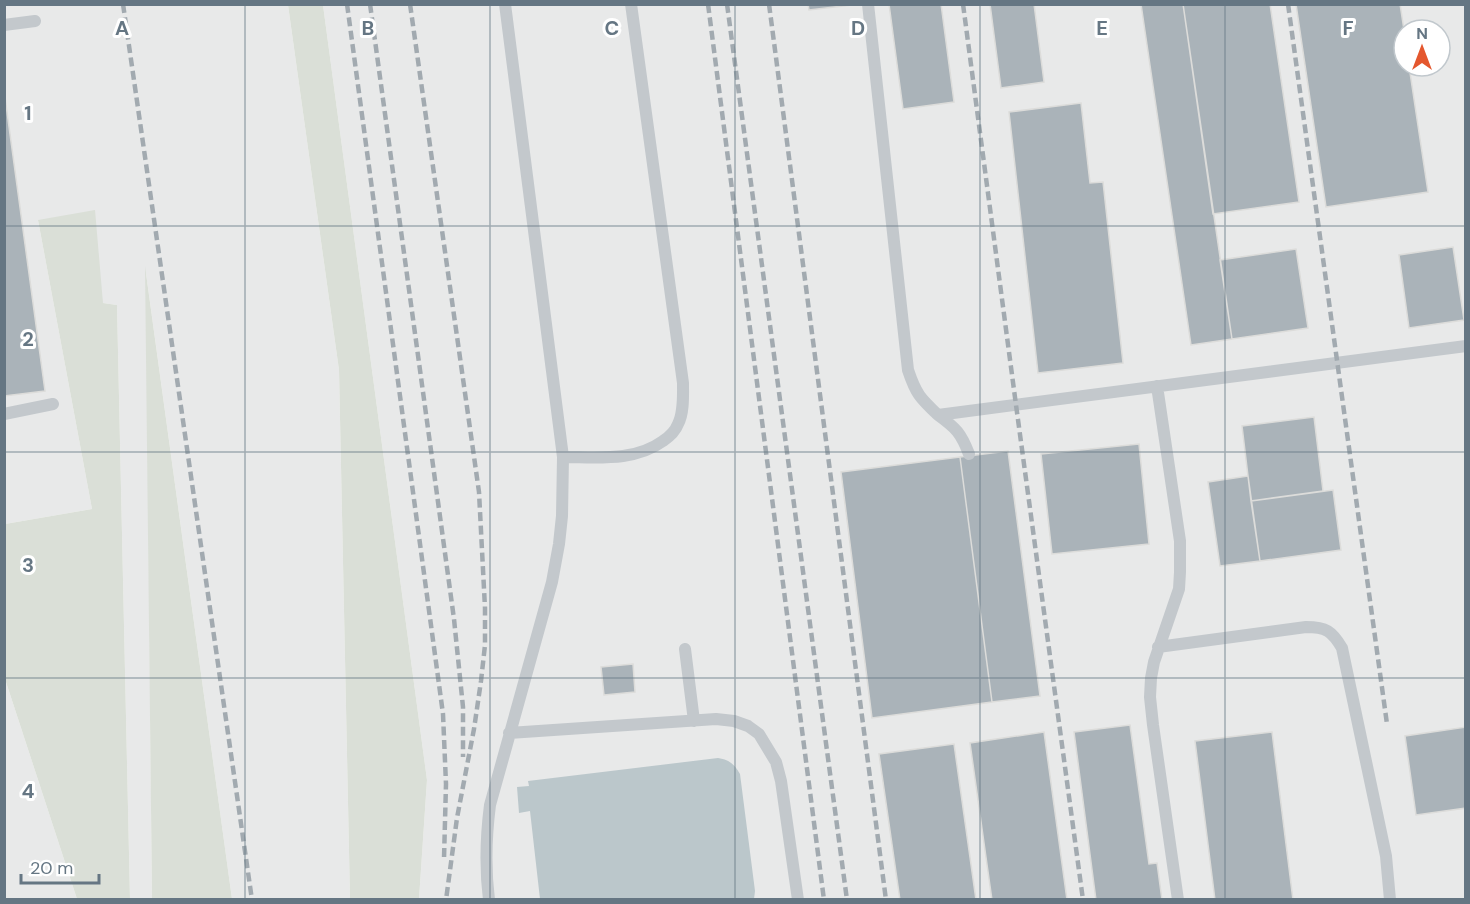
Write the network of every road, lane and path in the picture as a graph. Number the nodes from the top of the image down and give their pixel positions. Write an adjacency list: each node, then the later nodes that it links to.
1 (505, 4): 12 (lane)
2 (632, 4): 12 (lane)
3 (868, 4): 10 (lane)
4 (35, 21): 5 (lane)
5 (4, 25)
6 (1466, 346): 7 (lane)
7 (1157, 386): 10 (lane); 13 (lane)
8 (53, 404): 9 (lane)
9 (4, 414)
10 (938, 415): 11 (lane)
11 (969, 454)
12 (563, 458): 16 (lane)
13 (1158, 647): 19 (lane); 20 (lane)
14 (685, 649): 15 (lane)
15 (694, 721): 16 (lane); 18 (lane)
16 (509, 733): 17 (lane)
17 (489, 900)
18 (798, 900)
19 (1178, 900)
20 (1390, 900)

